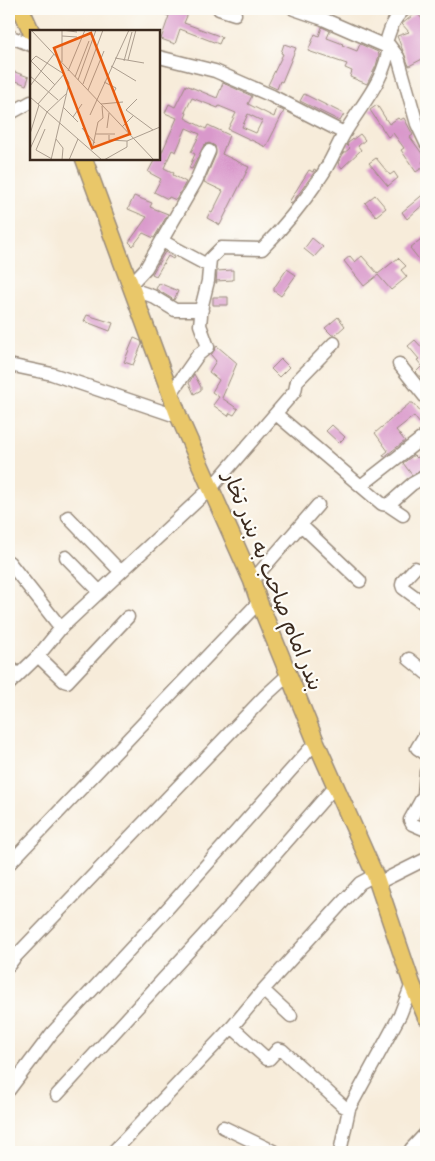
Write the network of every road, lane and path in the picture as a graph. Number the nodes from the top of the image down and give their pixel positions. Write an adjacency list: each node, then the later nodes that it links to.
1 (21, 9): 6 (main road)
2 (219, 9): 5 (street)
3 (294, 9): 9 (street)
4 (405, 9): 9 (street)
5 (235, 14)
6 (31, 30)
7 (9, 36): 8 (street)
8 (30, 45)
9 (387, 46): 13 (street); 14 (street)
10 (160, 57): 14 (street)
11 (30, 103): 12 (street)
12 (9, 114)
13 (421, 121): 15 (street)
14 (344, 133): 19 (street)
15 (426, 143)
16 (209, 151): 18 (street)
17 (84, 160): 20 (main road, بندر امام صاحب به بندر تخار)
18 (162, 241): 19 (street); 20 (street)
19 (209, 266): 21 (street)
20 (131, 287): 21 (street); 25 (main road, بندر امام صاحب به بندر تخار)
21 (202, 310): 25 (street)
22 (334, 342): 27 (street)
23 (399, 364): 26 (street)
24 (9, 365): 28 (street)
25 (172, 392): 28 (main road, بندر امام صاحب به بندر تخار)
26 (426, 398)
27 (276, 414): 31 (street); 32 (street)
28 (179, 417): 32 (main road, بندر امام صاحب به بندر تخار)
29 (426, 435): 31 (street)
30 (426, 476): 34 (street)
31 (362, 485): 34 (street)
32 (212, 487): 41 (street); 42 (main road, بندر امام صاحب به بندر تخار)
33 (318, 505): 37 (street)
34 (388, 505): 35 (street)
35 (403, 515)
36 (68, 517): 41 (street)
37 (302, 524): 42 (street); 43 (street)
38 (66, 557): 44 (street)
39 (9, 562): 48 (street)
40 (416, 568): 46 (street)
41 (120, 571): 44 (street)
42 (252, 581): 45 (main road, بندر امام صاحب به بندر تخار)
43 (360, 581)
44 (100, 592): 48 (street)
45 (259, 602): 53 (main road, بندر امام صاحب به بندر تخار); 62 (street)
46 (426, 605)
47 (128, 617): 49 (street)
48 (61, 628): 49 (street)
49 (38, 656): 54 (street)
50 (410, 659): 52 (street)
51 (9, 665): 54 (street)
52 (426, 673)
53 (288, 675): 56 (main road, بندر امام صاحب به بندر تخار); 64 (street)
54 (13, 680)
55 (426, 733): 57 (street)
56 (316, 742): 59 (main road, بندر امام صاحب به بندر تخار); 70 (street)
57 (426, 754)
58 (426, 772): 60 (street)
59 (336, 785): 63 (main road, بندر امام صاحب به بندر تخار); 71 (street)
60 (426, 830)
61 (426, 859): 63 (street)
62 (9, 864)
63 (377, 879): 65 (main road, بندر امام صاحب به بندر تخار); 66 (street)
64 (9, 965)
65 (412, 984): 68 (main road, بندر امام صاحب به بندر تخار); 72 (street)
66 (262, 990): 67 (street); 69 (street)
67 (291, 1016)
68 (426, 1017)
69 (232, 1027): 72 (street); 76 (street)
70 (9, 1090)
71 (57, 1095)
72 (349, 1109): 78 (street)
73 (223, 1127): 77 (street)
74 (426, 1133): 75 (street)
75 (410, 1149)
76 (113, 1152)
77 (275, 1152)
78 (340, 1152)

